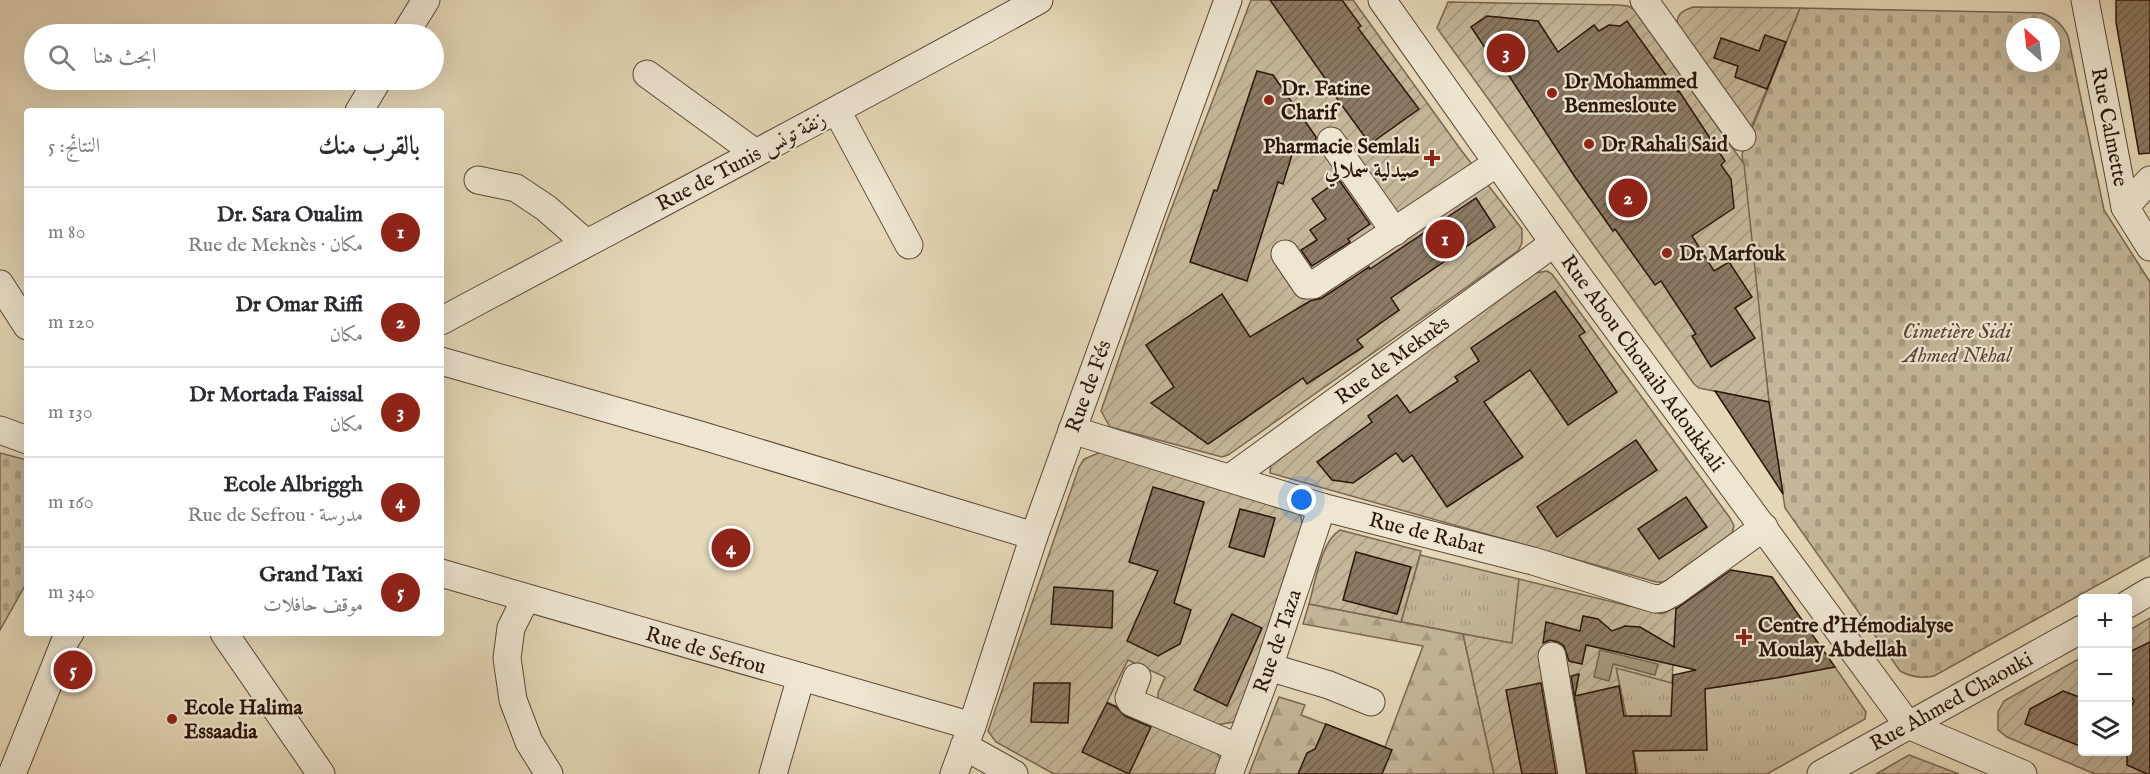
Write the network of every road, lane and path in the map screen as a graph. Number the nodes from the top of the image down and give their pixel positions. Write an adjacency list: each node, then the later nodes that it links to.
1 (426, 0): 7 (street)
2 (1039, 0): 11 (street, Rue de Tunis زنقة تونس)
3 (1228, 0): 29 (street, Rue de Fés)
4 (1382, 0): 15 (street, Rue Abou Chouaib Adoukkali)
5 (1644, 0): 12 (street)
6 (2085, 0): 18 (street, Rue Calmette)
7 (411, 24)
8 (647, 75): 14 (street)
9 (372, 90): 10 (street)
10 (361, 108)
11 (837, 111): 14 (street, Rue de Tunis زنقة تونس); 22 (street)
12 (1743, 137)
13 (1331, 141): 19 (street)
14 (754, 152): 20 (street, Rue de Tunis زنقة تونس)
15 (1497, 163): 19 (street); 21 (street, Rue Abou Chouaib Adoukkali)
16 (477, 180): 20 (street)
17 (2150, 180): 18 (street)
18 (2125, 207): 23 (street, Rue Calmette)
19 (1395, 232): 24 (street)
20 (586, 243): 26 (street, Rue de Tunis زنقة تونس)
21 (1554, 243): 30 (street, Rue de Meknès); 32 (street, Rue Abou Chouaib Adoukkali)
22 (909, 245)
23 (2150, 247)
24 (1285, 254)
25 (0, 284): 27 (street)
26 (444, 319)
27 (24, 321)
28 (444, 363): 33 (street)
29 (1072, 430): 30 (street, Rue de Rabat); 33 (street, Rue de Fés)
30 (1230, 478): 31 (street, Rue de Rabat)
31 (1323, 507): 32 (street, Rue de Rabat); 42 (street, Rue de Taza)
32 (1764, 527): 46 (street, Rue Abou Chouaib Adoukkali)
33 (1034, 536): 47 (street, Rue de Fés)
34 (444, 574): 36 (street, Rue de Sefrou)
35 (2150, 591): 37 (street)
36 (526, 598): 43 (street, Rue de Sefrou); 51 (street)
37 (2132, 601)
38 (2078, 630): 46 (street, Rue Ahmed Chaouki)
39 (68, 636): 49 (street)
40 (226, 636): 50 (street)
41 (1552, 656): 56 (street)
42 (1269, 667): 45 (street); 48 (street, Rue de Taza)
43 (801, 677): 47 (street, Rue de Sefrou); 52 (street)
44 (1137, 677): 48 (street)
45 (1371, 702)
46 (1908, 725): 57 (street, Rue Ahmed Chaouki); 58 (street)
47 (968, 736): 53 (street, Rue de Fés); 54 (street, Rue de Sefrou)
48 (1239, 748): 55 (street, Rue de Taza)
49 (12, 774)
50 (321, 774)
51 (549, 774)
52 (773, 774)
53 (954, 774)
54 (1014, 774)
55 (1229, 774)
56 (1572, 774)
57 (1821, 774)
58 (2023, 774)

